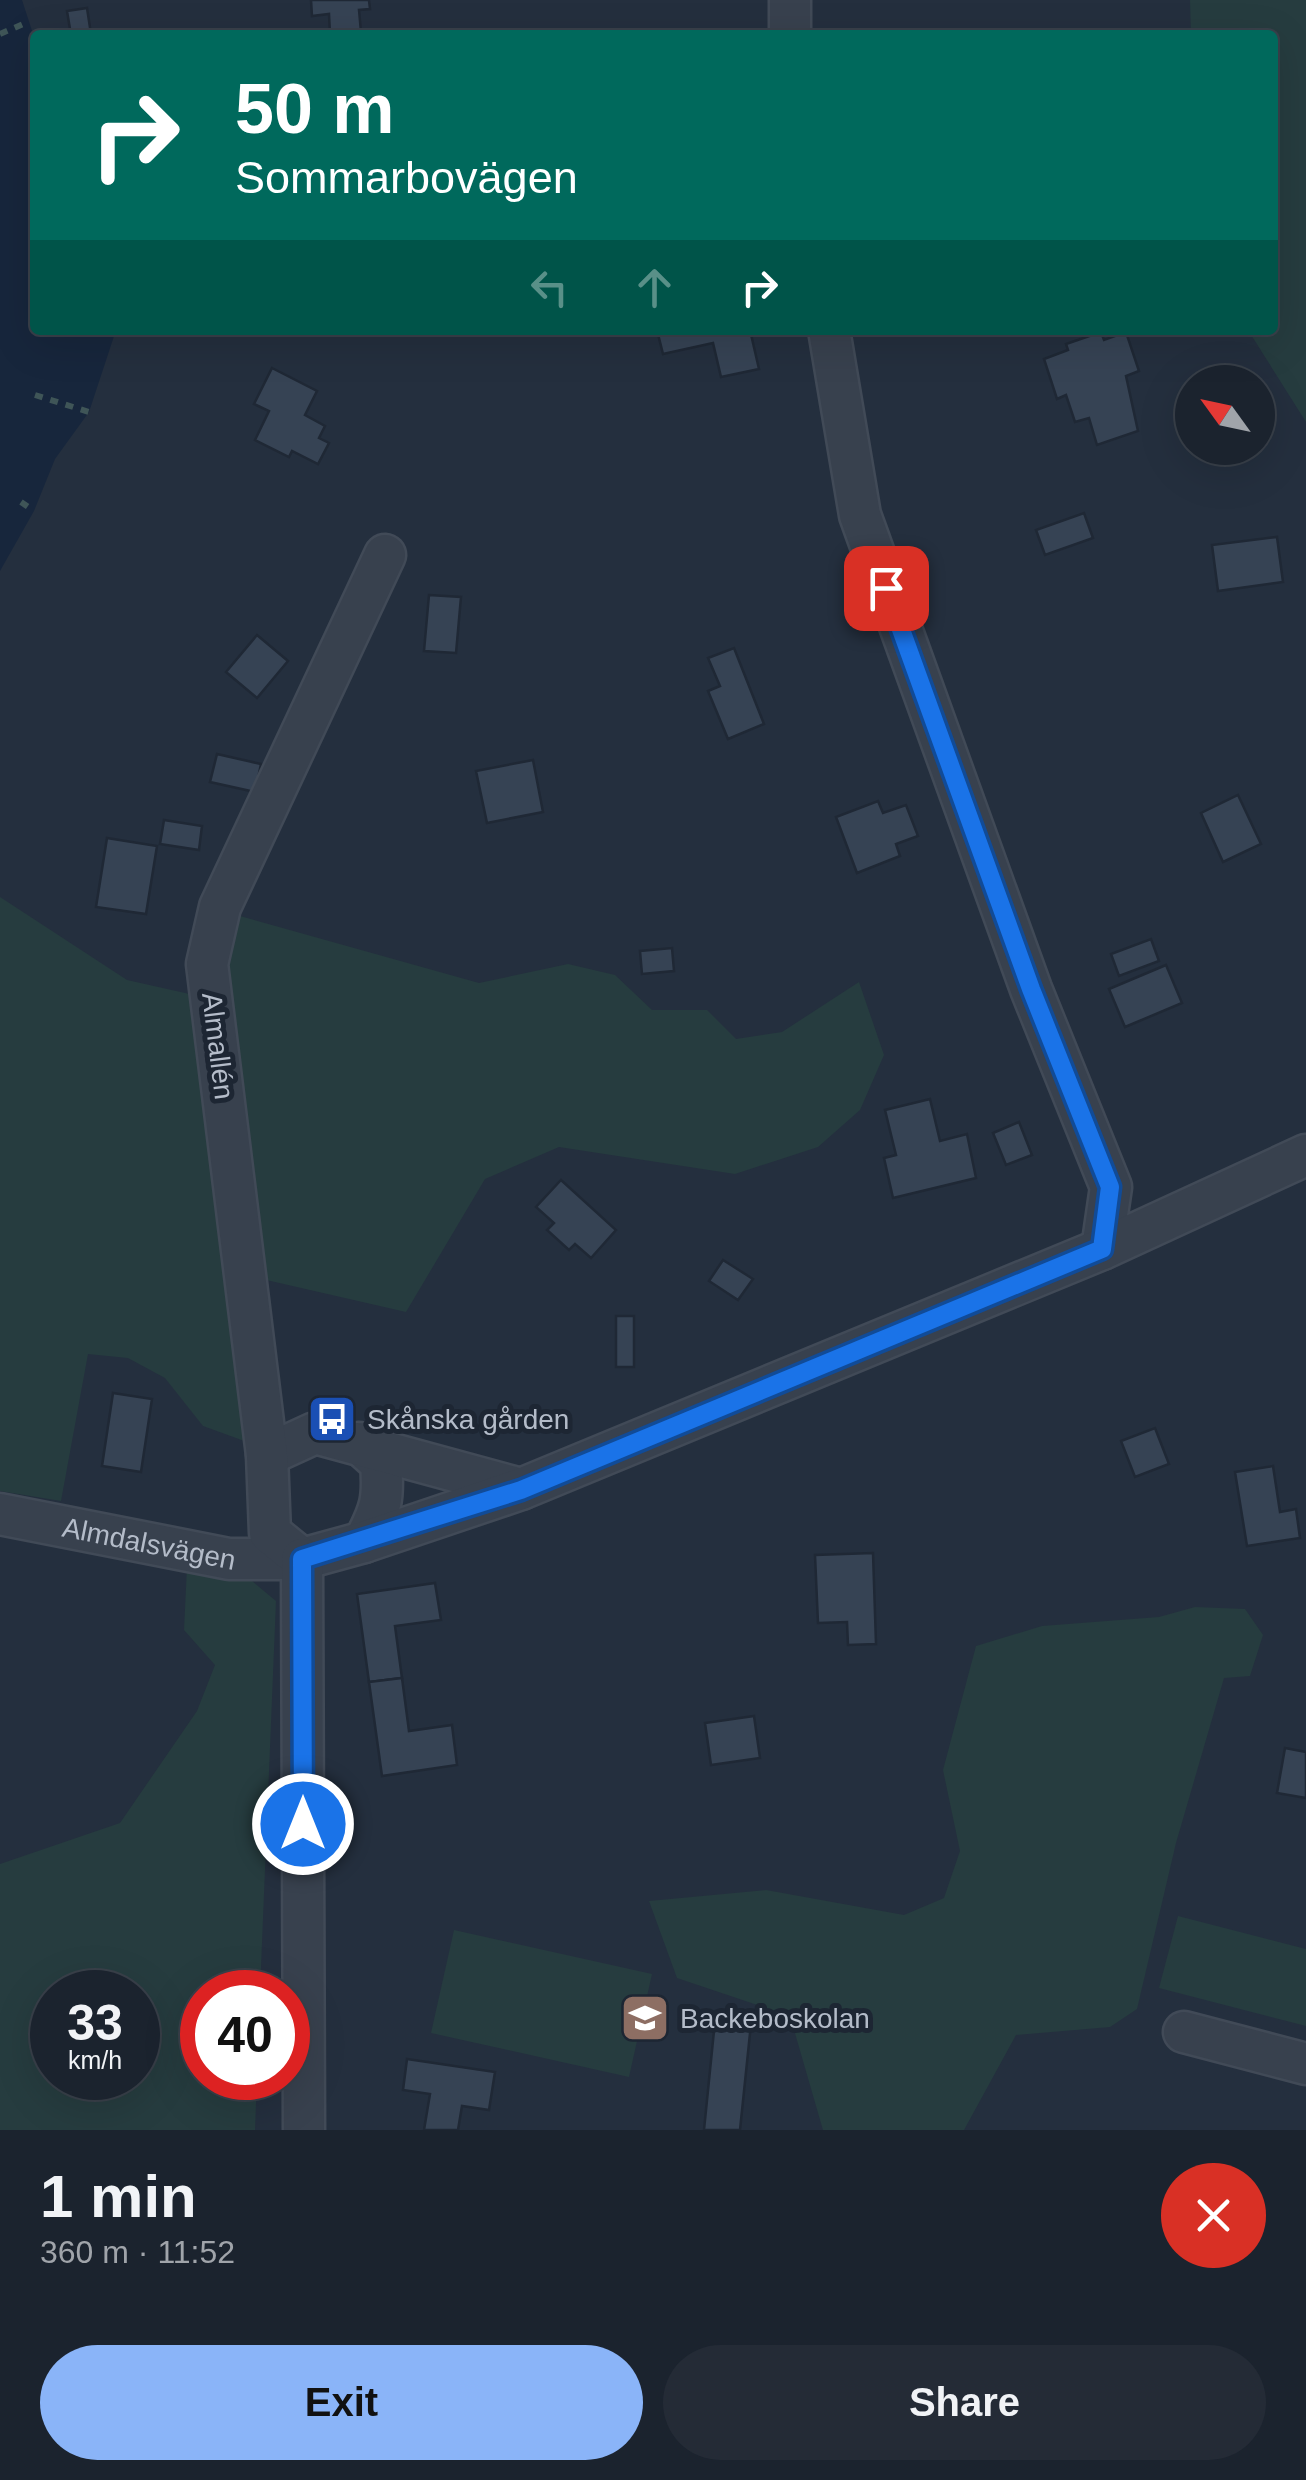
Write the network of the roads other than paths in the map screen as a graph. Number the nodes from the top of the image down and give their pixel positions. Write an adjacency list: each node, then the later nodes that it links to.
1 (790, 0): 2 (street)
2 (790, 30)
3 (830, 335): 6 (street)
4 (385, 555): 8 (street, Almallén)
5 (1306, 1155): 6 (street)
6 (1102, 1249): 9 (street)
7 (359, 1443): 8 (street); 9 (street); 11 (street)
8 (267, 1455): 12 (street, Almallén)
9 (521, 1490): 11 (street)
10 (0, 1514): 12 (street, Almdalsvägen)
11 (364, 1542): 12 (street)
12 (302, 1559): 15 (street)
13 (1184, 2032): 14 (street)
14 (1306, 2064)
15 (304, 2130)

